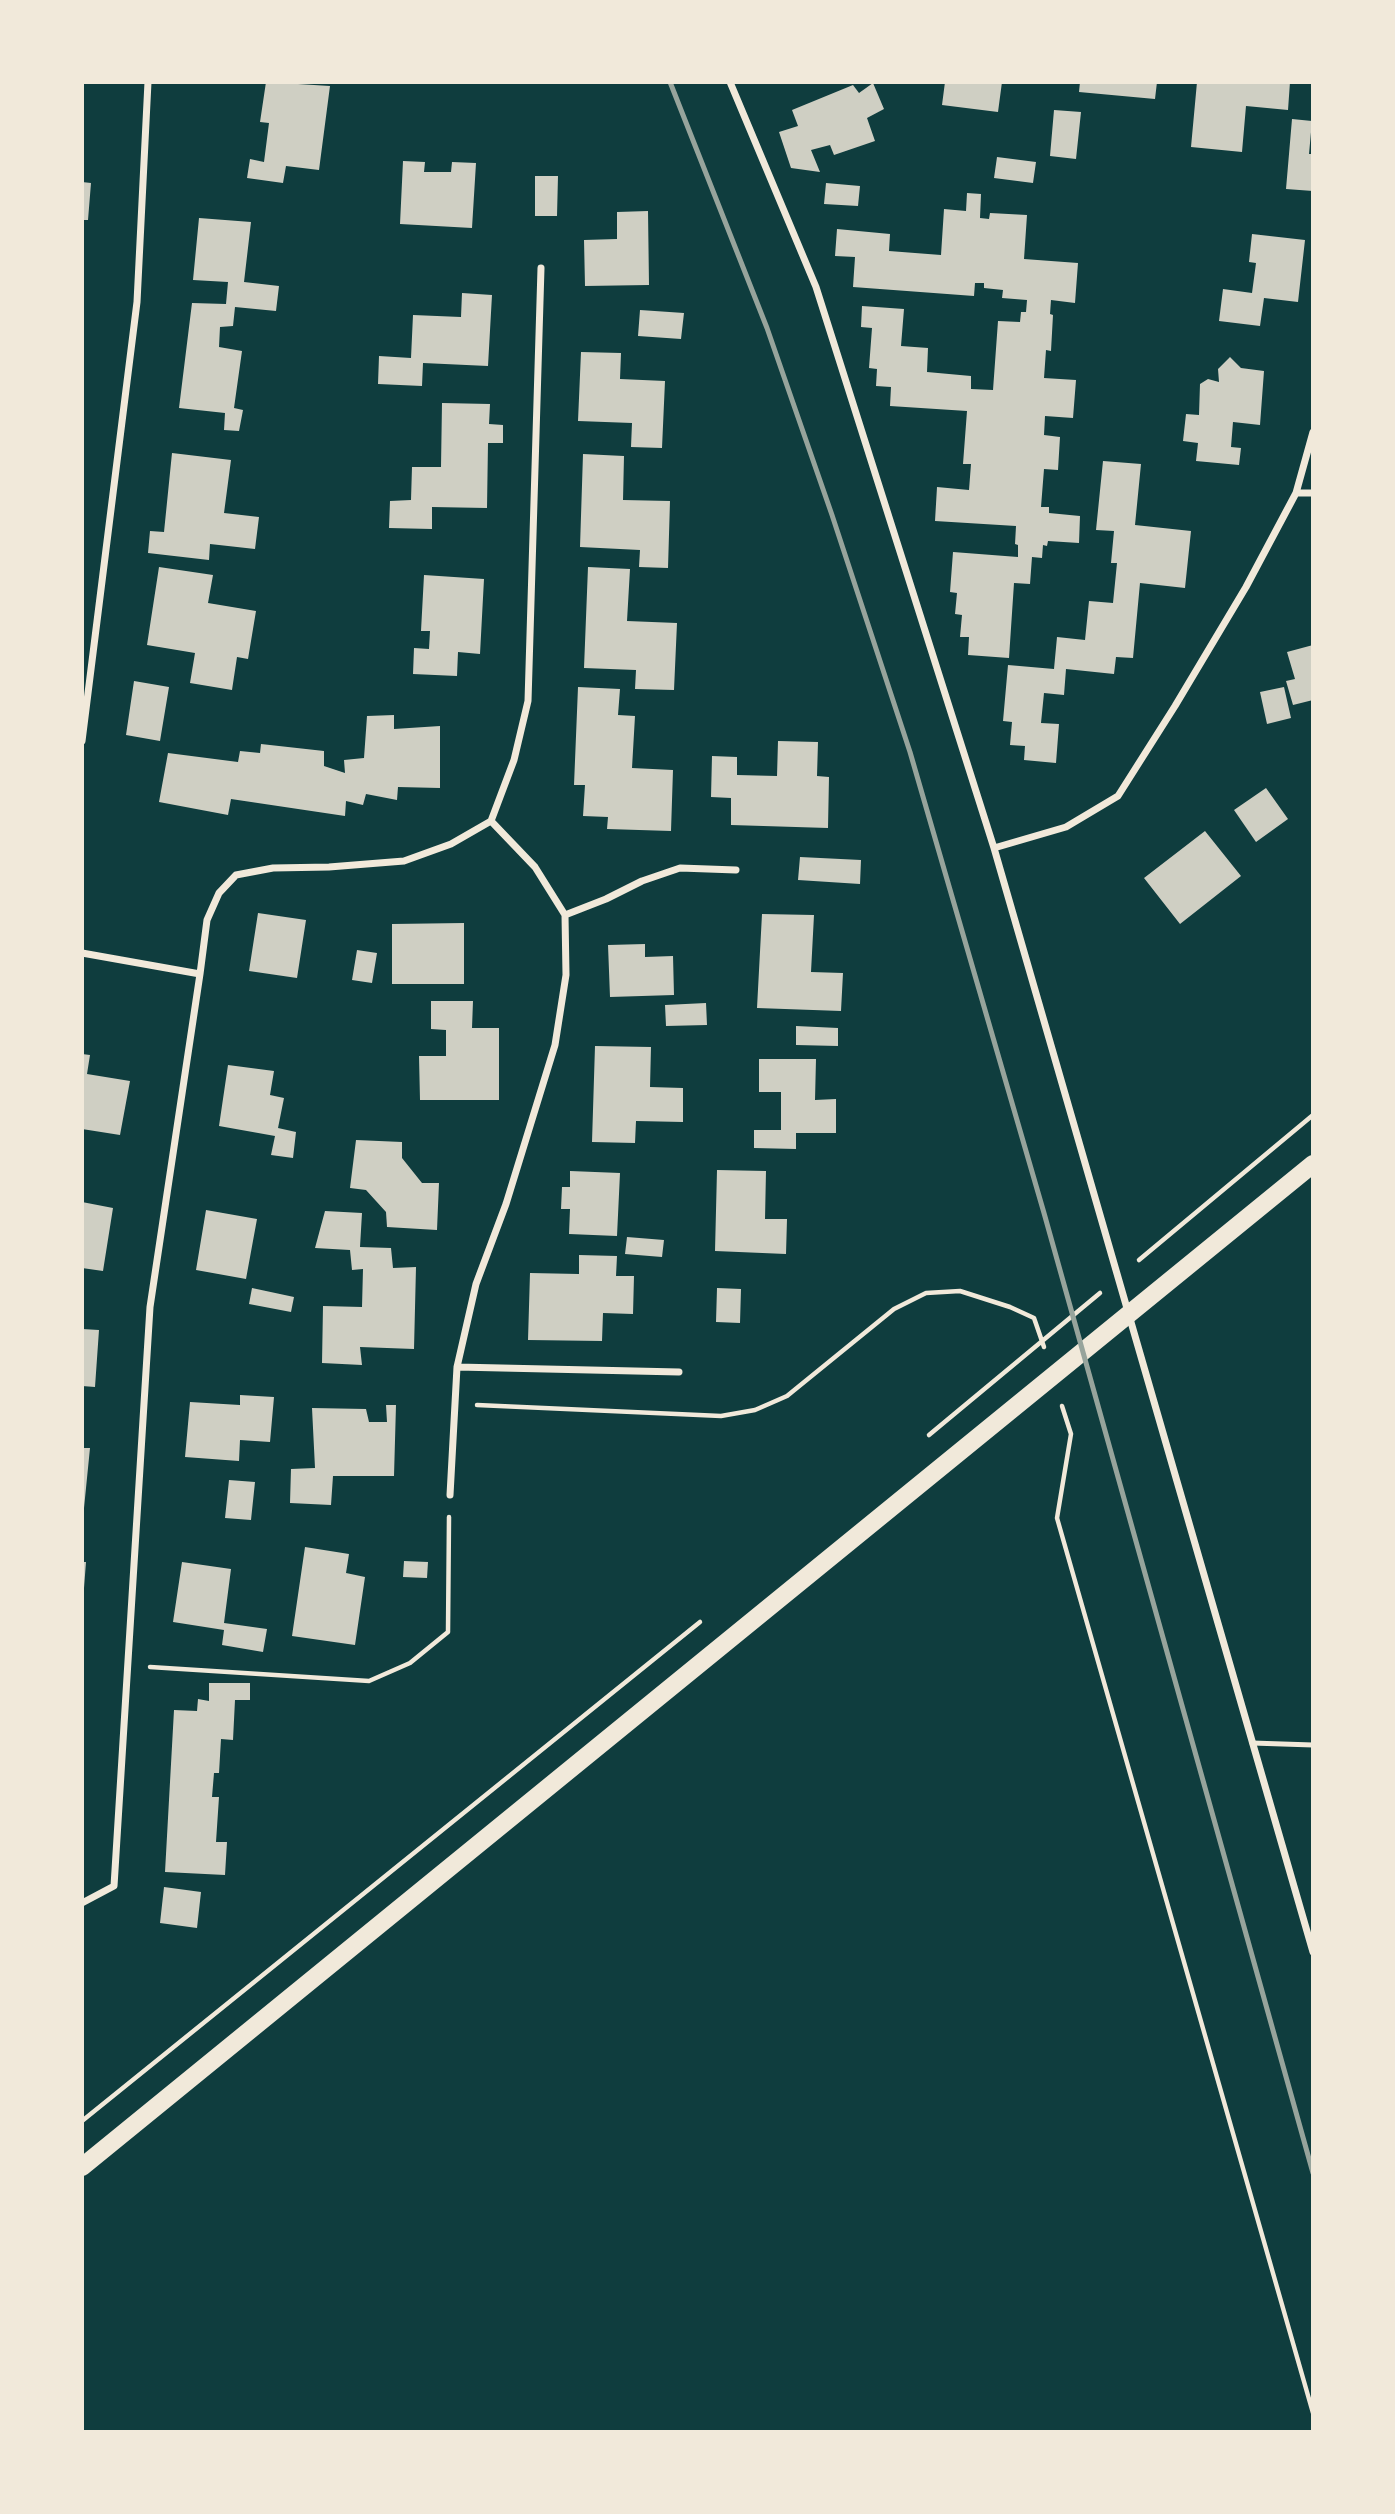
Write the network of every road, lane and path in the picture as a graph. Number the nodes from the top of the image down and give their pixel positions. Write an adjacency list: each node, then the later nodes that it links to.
1 (148, 82): 7 (street)
2 (730, 82): 9 (street)
3 (541, 268): 8 (street)
4 (1313, 432): 5 (street)
5 (1296, 493): 6 (street); 9 (street)
6 (1313, 493)
7 (82, 741)
8 (491, 821): 11 (street); 13 (street)
9 (994, 848): 27 (street)
10 (736, 870): 11 (street)
11 (565, 915): 19 (street)
12 (82, 953): 13 (street)
13 (200, 974): 26 (street)
14 (1313, 1115): 16 (path)
15 (1313, 1164): 32 (main road)
16 (1132, 1266)
17 (1100, 1292): 22 (path)
18 (1010, 1307): 21 (path)
19 (457, 1367): 20 (street); 21 (street)
20 (680, 1371)
21 (454, 1404): 23 (street)
22 (921, 1442)
23 (450, 1495): 26 (path)
24 (1057, 1518): 33 (path)
25 (704, 1618): 31 (path)
26 (128, 1666): 29 (street)
27 (1252, 1743): 28 (lane); 30 (street)
28 (1313, 1745)
29 (82, 1903)
30 (1313, 1952)
31 (82, 2122)
32 (82, 2166)
33 (1313, 2413)

